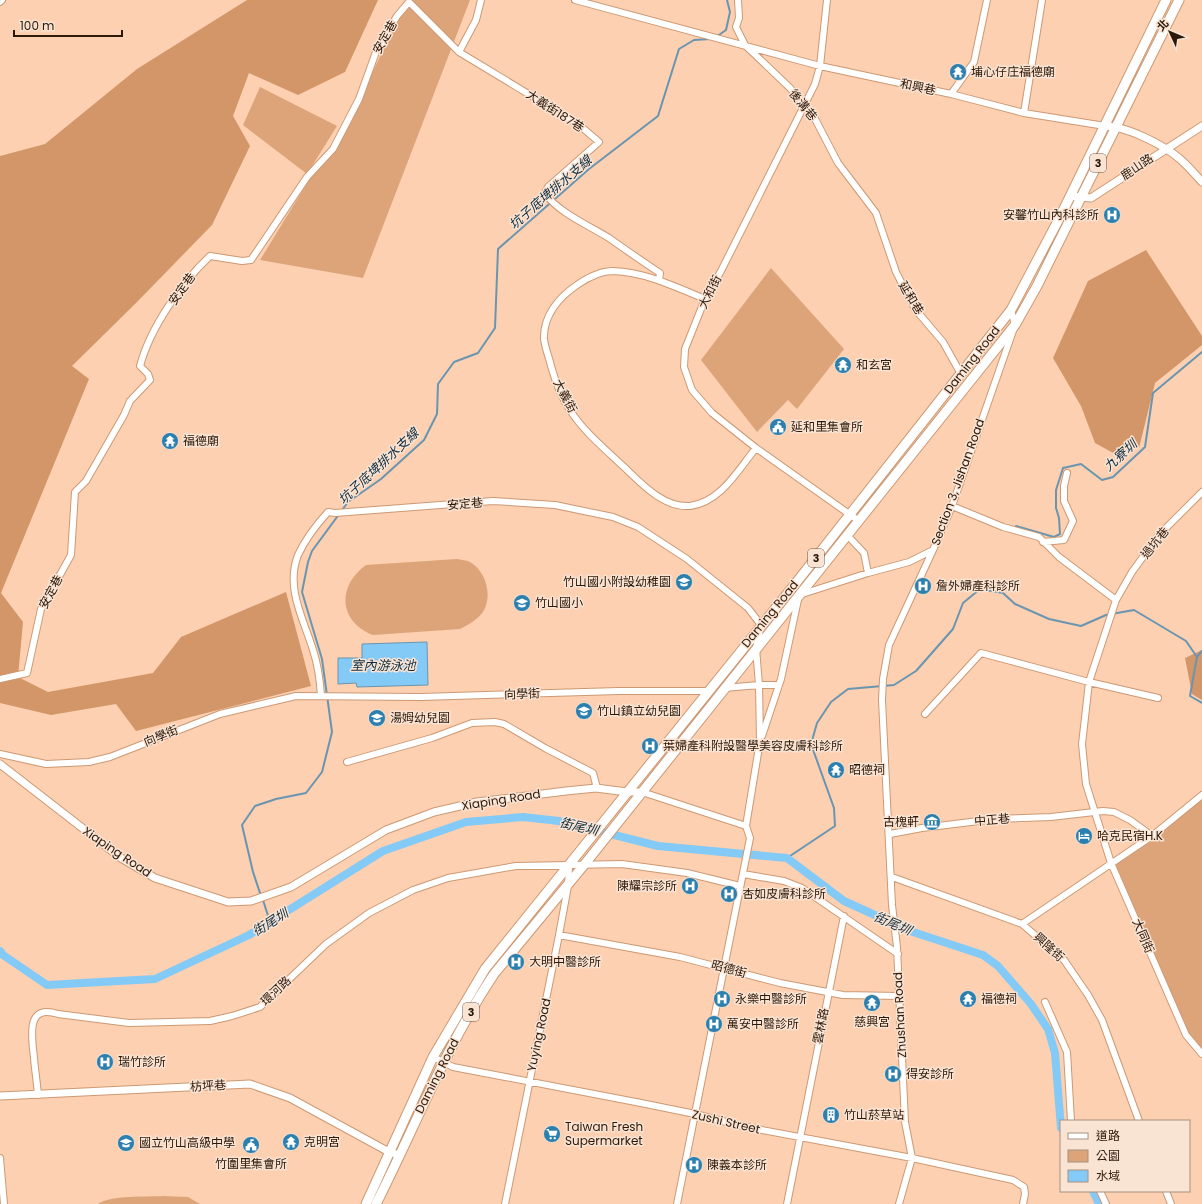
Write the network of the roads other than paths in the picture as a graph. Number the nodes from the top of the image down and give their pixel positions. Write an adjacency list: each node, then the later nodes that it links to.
1 (481, 0): 10 (street)
2 (575, 0): 9 (street, 和興巷)
3 (738, 0): 9 (street, 後溝巷)
4 (827, 0): 11 (street, 大和街)
5 (987, 0): 12 (street)
6 (1042, 0): 14 (street)
7 (1166, 0): 15 (main road, 3)
8 (1179, 0): 16 (main road, Section 3, Jishan Road / 3)
9 (745, 45): 11 (street, 和興巷); 13 (street, 後溝巷)
10 (459, 52): 23 (street, 大義街187巷); 43 (street, 安定巷)
11 (820, 66): 12 (street, 和興巷); 13 (street, 大和街)
12 (951, 94): 14 (street, 和興巷)
13 (805, 106): 22 (street, 後溝巷); 24 (street, 大和街)
14 (1024, 113): 15 (street, 和興巷)
15 (1104, 126): 16 (street); 20 (main road, 3)
16 (1116, 126): 18 (street); 21 (main road, Section 3, Jishan Road / 3)
17 (1202, 126): 18 (street, 鹿山路)
18 (1165, 149): 19 (street); 21 (street, 鹿山路)
19 (1202, 182)
20 (1070, 196): 21 (street, 鹿山路); 25 (main road, 3)
21 (1080, 198): 26 (main road, Section 3, Jishan Road / 3)
22 (876, 213): 27 (street, 延和巷)
23 (659, 280): 24 (street, 大義街); 28 (street, 大義街)
24 (705, 299): 28 (street, 大和街)
25 (1011, 310): 26 (street); 27 (main road, Daming Road / 3)
26 (1015, 325): 31 (street, Section 3, Jishan Road); 33 (main road, Daming Road / 3)
27 (961, 374): 32 (main road, Daming Road / 3)
28 (756, 448): 32 (street, 大和街)
29 (1067, 473): 35 (street)
30 (1202, 492): 40 (street, 過坑巷)
31 (952, 506): 35 (street); 36 (street, Section 3, Jishan Road)
32 (849, 516): 33 (street, 大和街); 38 (main road, Daming Road / 3)
33 (859, 521): 34 (main road, Daming Road / 3)
34 (847, 535): 37 (street); 39 (main road, Daming Road / 3)
35 (1043, 542): 40 (street)
36 (934, 550): 37 (street, Section 3, Jishan Road); 62 (street)
37 (868, 573): 39 (street, Section 3, Jishan Road)
38 (792, 588): 39 (street); 41 (main road, Daming Road / 3)
39 (799, 595): 42 (main road, Daming Road / 3); 46 (street)
40 (1116, 600): 44 (street, 過坑巷)
41 (761, 625): 42 (street); 48 (main road, Daming Road / 3); 49 (street, 安定巷)
42 (756, 648): 45 (street); 47 (main road, Daming Road / 3)
43 (0, 679)
44 (1089, 682): 50 (street); 51 (street); 60 (street)
45 (759, 685): 46 (street); 47 (street); 52 (street)
46 (779, 685): 52 (street)
47 (724, 688): 58 (main road, Daming Road / 3)
48 (709, 691): 49 (street, 向學街); 57 (main road, Daming Road / 3)
49 (321, 696): 53 (street, 向學街)
50 (1158, 698)
51 (925, 714)
52 (760, 741): 61 (street)
53 (0, 754)
54 (347, 762): 56 (street)
55 (0, 764): 56 (street, Xiaping Road)
56 (597, 788): 57 (street, Xiaping Road)
57 (627, 792): 58 (street, Xiaping Road); 66 (main road, Daming Road / 3)
58 (642, 792): 61 (street, Xiaping Road); 65 (main road, Daming Road / 3)
59 (1202, 795): 63 (street)
60 (1094, 812): 62 (street, 中正巷); 63 (street, 中正巷); 64 (street, 大同街)
61 (746, 826): 67 (street)
62 (890, 834): 68 (street)
63 (1152, 836): 64 (street)
64 (1111, 863): 72 (street); 79 (street, 大同街)
65 (584, 865): 66 (street, 環河路); 69 (main road, Daming Road / 3); 70 (street, 環河路)
66 (568, 866): 69 (street, Yuying Road); 80 (main road, Daming Road / 3); 83 (street, 環河路)
67 (743, 874): 70 (street); 71 (street)
68 (892, 877): 72 (street, 興隆街); 74 (street, Zhushan Road)
69 (568, 886): 73 (street, Yuying Road); 81 (main road, Daming Road / 3)
70 (740, 886): 75 (street)
71 (844, 916): 74 (street); 76 (street, 雲林路)
72 (1022, 924): 87 (street, 興隆街)
73 (560, 935): 75 (street, 昭德街); 82 (street, Yuying Road)
74 (898, 954): 77 (street, Zhushan Road)
75 (724, 967): 76 (street, 昭德街); 85 (street)
76 (827, 992): 77 (street, 昭德街); 88 (street, 雲林路)
77 (899, 996): 92 (street, Zhushan Road)
78 (1045, 1002): 86 (street)
79 (1202, 1054)
80 (433, 1058): 81 (street, Zushi Street); 89 (main road, Daming Road / 3)
81 (442, 1062): 82 (street, Zushi Street); 90 (main road, Daming Road / 3)
82 (529, 1082): 85 (street, Zushi Street); 98 (street, Yuying Road)
83 (38, 1095): 84 (street, 枋坪巷); 89 (street, 枋坪巷)
84 (0, 1096)
85 (695, 1114): 88 (street, Zushi Street); 99 (street)
86 (1071, 1120)
87 (1139, 1120)
88 (800, 1137): 92 (street, Zushi Street); 100 (street, 雲林路)
89 (389, 1152): 90 (street, 枋坪巷); 96 (main road, Daming Road / 3)
90 (399, 1155): 97 (main road, Daming Road / 3)
91 (0, 1158): 95 (street)
92 (912, 1158): 101 (street, Zhushan Road); 102 (street, Zushi Street)
93 (1100, 1192): 103 (street)
94 (1166, 1192): 104 (street)
95 (4, 1204)
96 (366, 1204)
97 (376, 1204)
98 (505, 1204)
99 (677, 1204)
100 (787, 1204)
101 (899, 1204)
102 (1023, 1204)
103 (1106, 1204)
104 (1171, 1204)

